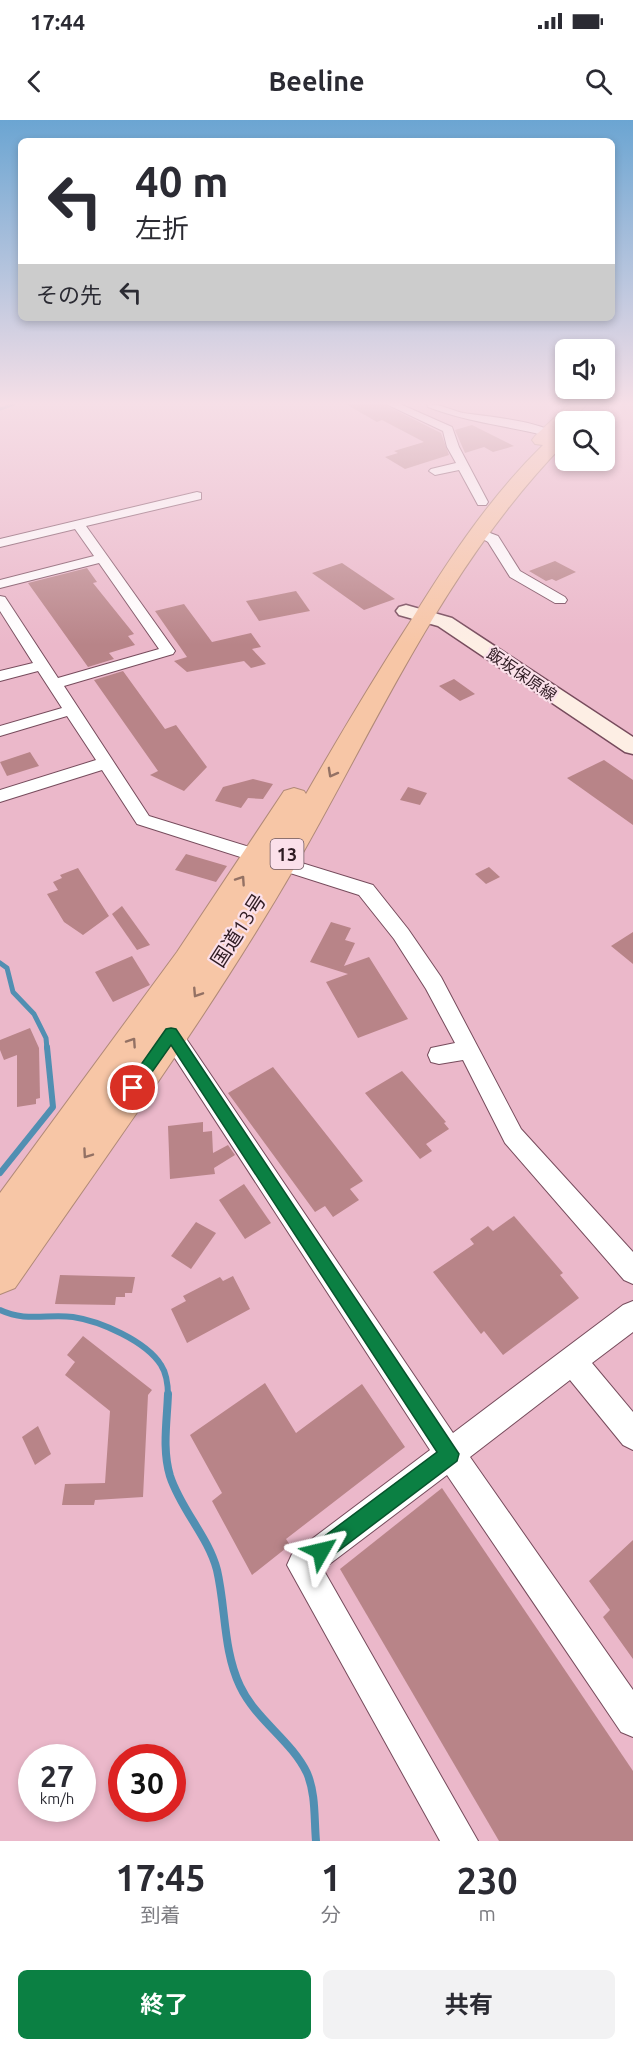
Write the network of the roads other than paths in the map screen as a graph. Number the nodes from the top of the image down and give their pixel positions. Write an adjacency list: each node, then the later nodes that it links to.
1 (473, 484): 5 (street)
2 (501, 484): 5 (highway, 国道13号 / 13)
3 (517, 484): 7 (highway, 国道13号 / 13)
4 (197, 496): 6 (street)
5 (482, 502): 13 (highway, 国道13号 / 13)
6 (78, 524): 8 (street); 9 (street)
7 (477, 532): 12 (street); 13 (highway, 国道13号 / 13)
8 (0, 543)
9 (102, 558): 10 (street); 18 (street)
10 (0, 584)
11 (0, 600): 14 (street)
12 (560, 600)
13 (415, 613): 21 (main road, 飯坂保原線); 24 (highway, 国道13号 / 13)
14 (18, 628): 15 (street); 16 (street)
15 (0, 632)
16 (42, 665): 17 (street); 18 (street)
17 (0, 676)
18 (54, 684): 19 (street)
19 (71, 710): 20 (street); 22 (street)
20 (0, 731)
21 (633, 747)
22 (105, 763): 23 (street); 24 (street)
23 (0, 796)
24 (270, 859): 25 (highway, 国道13号 / 13, one-way to 25); 26 (street); 28 (highway, 国道13号 / 13, one-way to 24)
25 (171, 1034): 30 (highway, 国道13号 / 13, one-way to 30); 34 (street)
26 (469, 1050): 27 (street); 29 (street)
27 (439, 1055)
28 (0, 1226)
29 (633, 1271)
30 (0, 1274)
31 (633, 1315): 32 (street)
32 (572, 1361): 33 (street); 34 (street)
33 (633, 1436)
34 (450, 1454): 35 (street); 36 (street)
35 (633, 1720)
36 (460, 1841)

